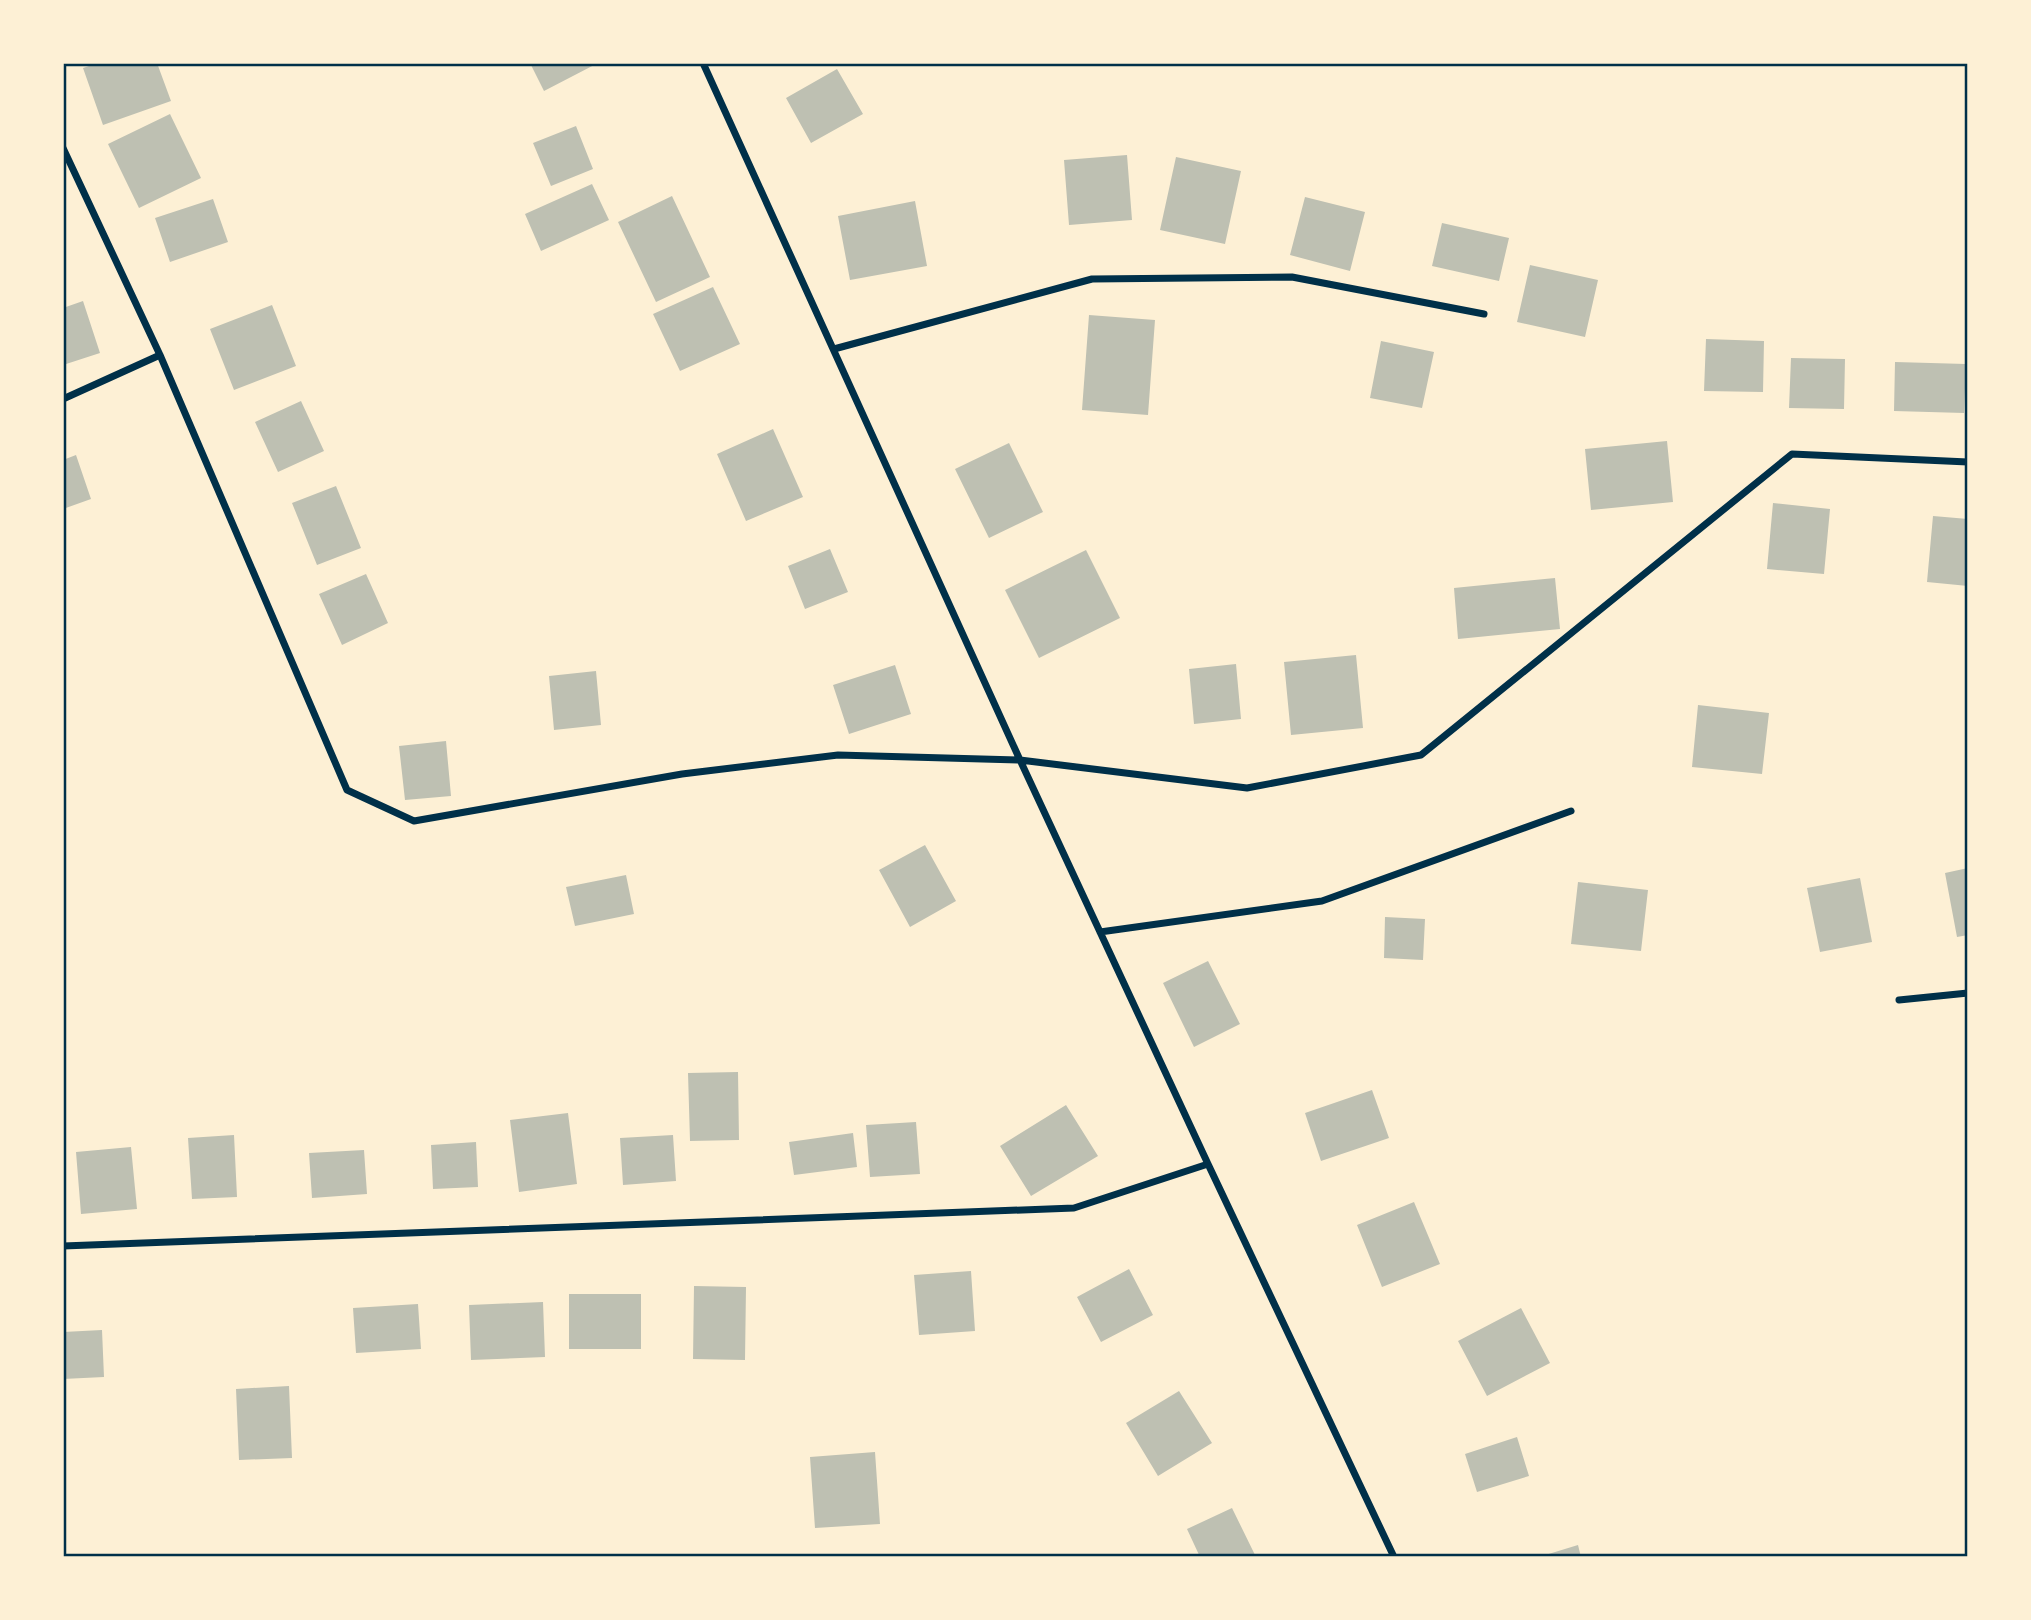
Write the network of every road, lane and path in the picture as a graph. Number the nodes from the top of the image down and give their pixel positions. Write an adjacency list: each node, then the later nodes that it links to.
1 (703, 63): 4 (street)
2 (63, 148): 5 (street)
3 (1484, 314): 4 (street)
4 (834, 349): 8 (street)
5 (159, 355): 6 (street); 8 (street)
6 (63, 399)
7 (1968, 462): 8 (street)
8 (1020, 760): 10 (street)
9 (1571, 811): 10 (street)
10 (1100, 932): 13 (street)
11 (1968, 993): 12 (street)
12 (1899, 1000)
13 (1208, 1164): 14 (street); 15 (street)
14 (63, 1245)
15 (1394, 1557)

